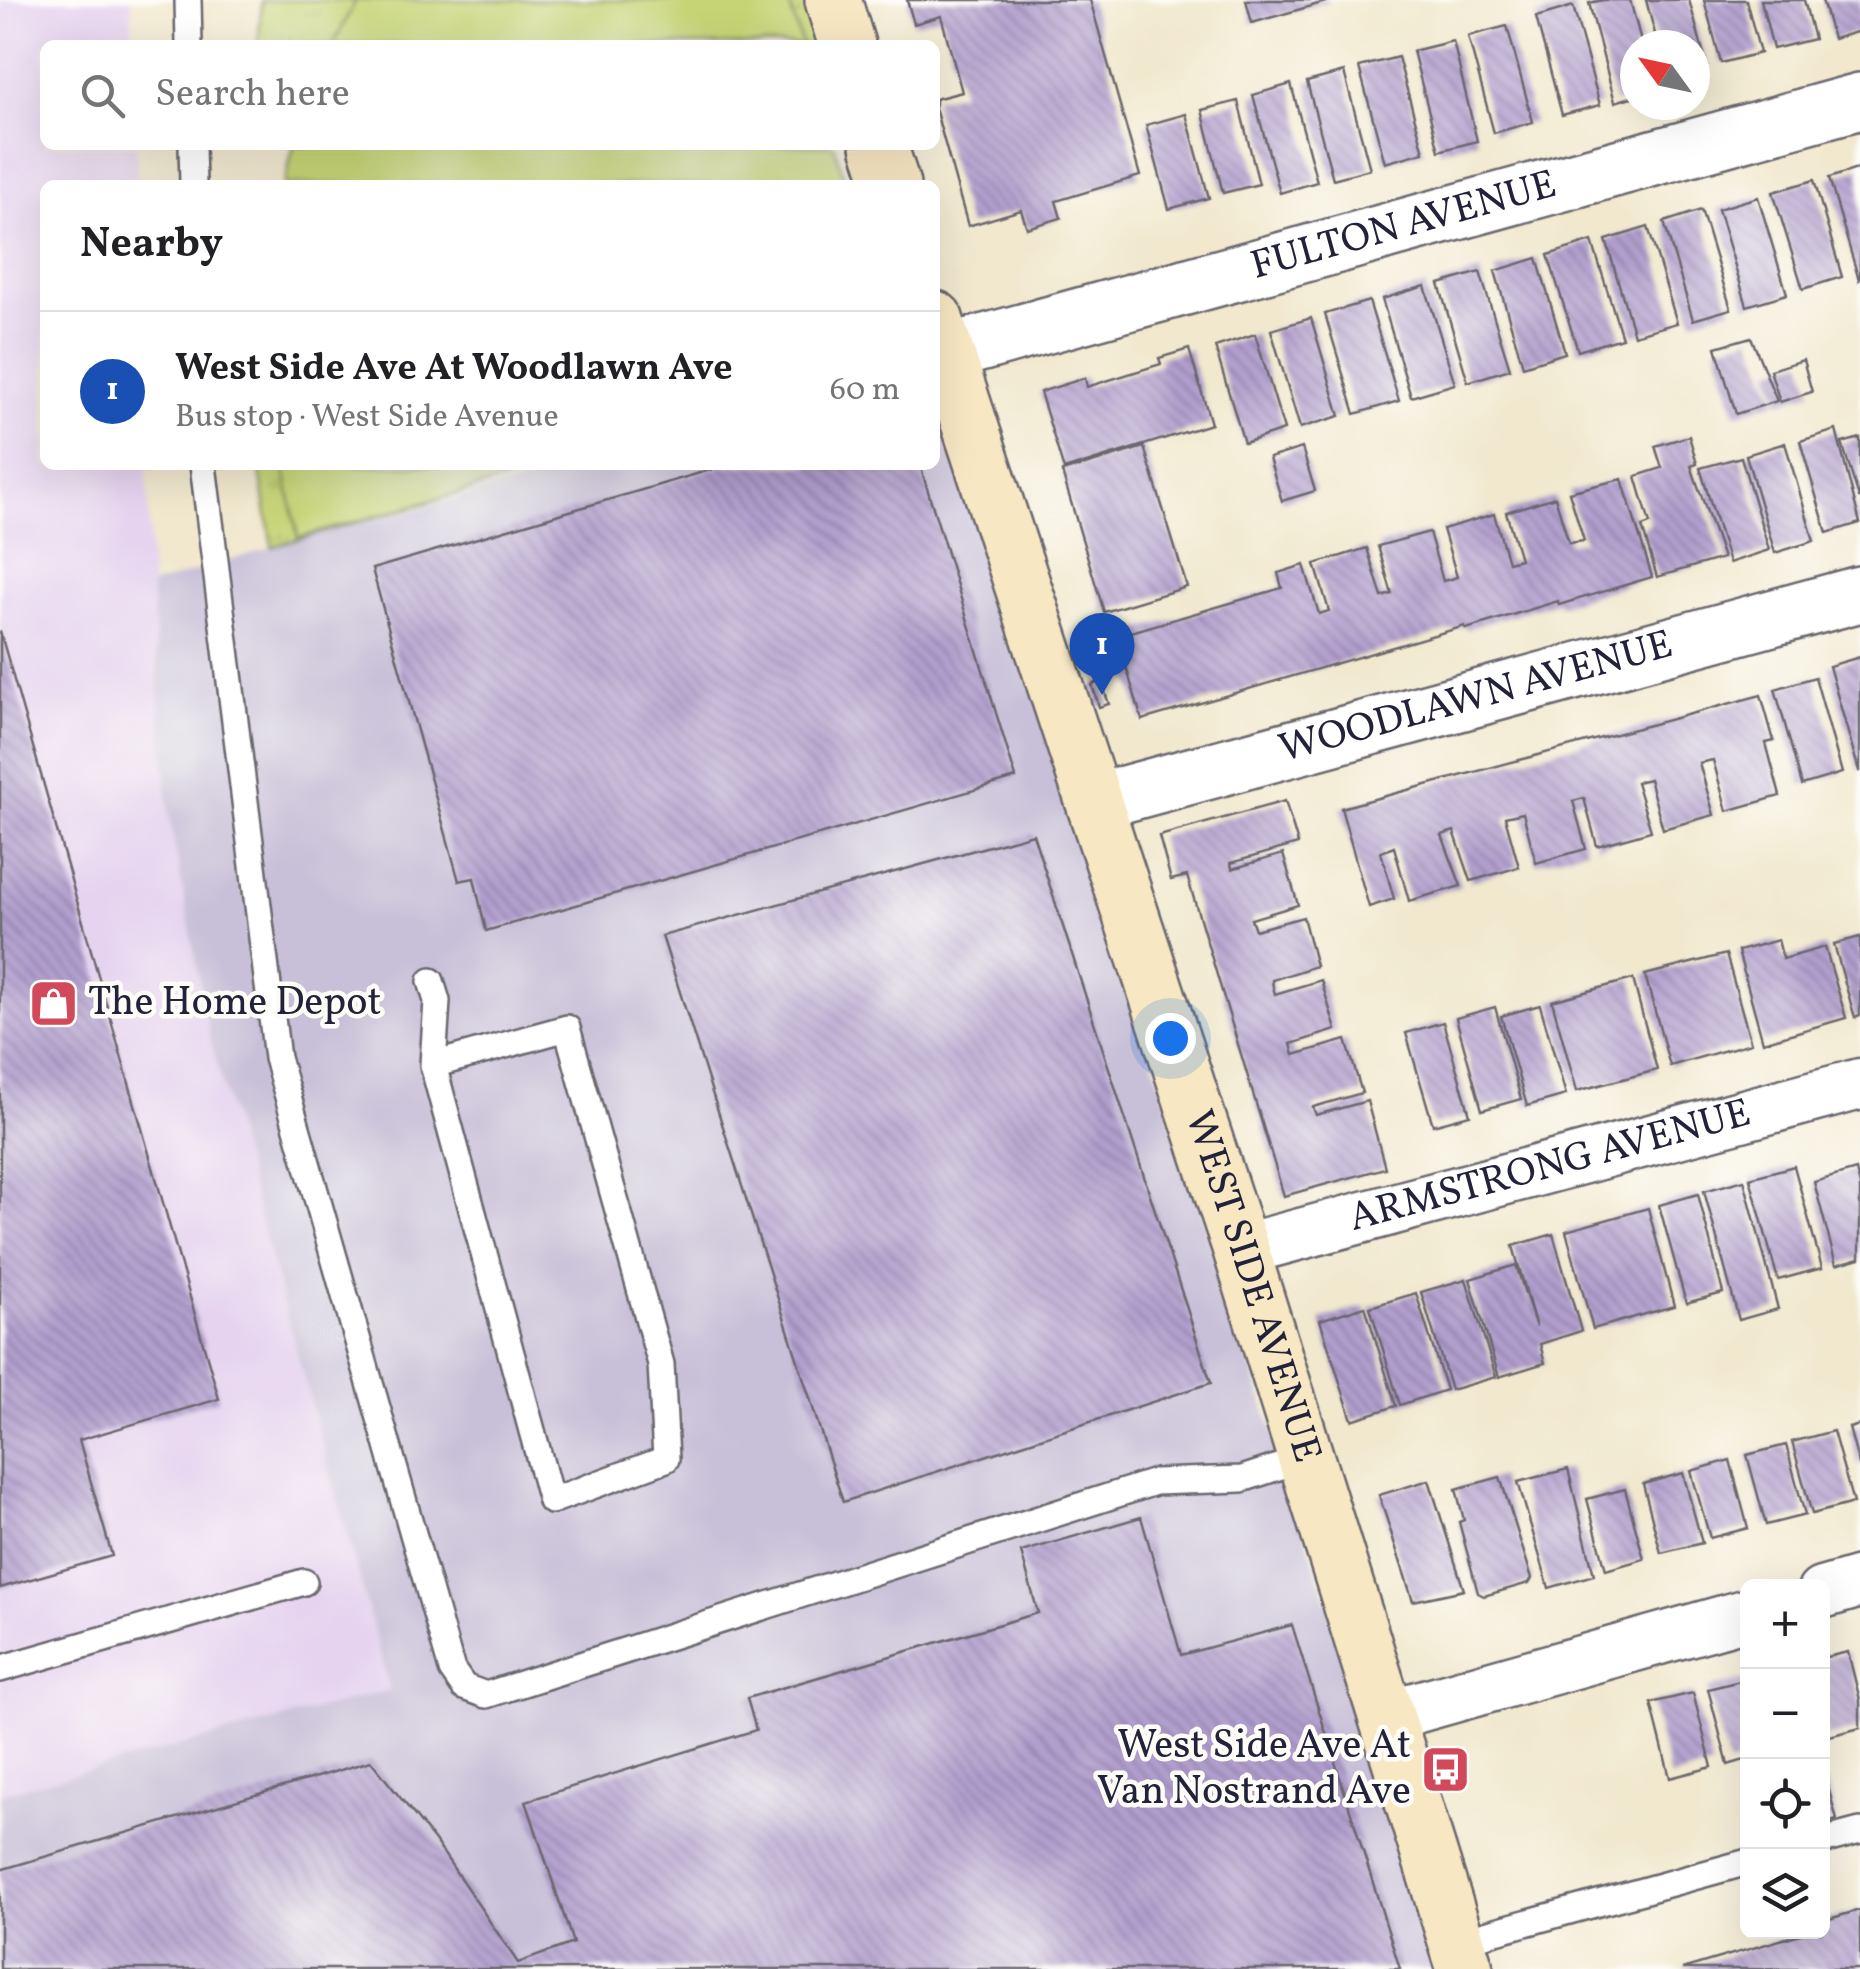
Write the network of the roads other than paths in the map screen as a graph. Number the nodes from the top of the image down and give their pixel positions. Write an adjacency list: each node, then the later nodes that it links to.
1 (188, 0): 3 (lane)
2 (833, 0): 4 (main road)
3 (190, 40)
4 (846, 40)
5 (1860, 101): 10 (street, FULTON AVENUE)
6 (192, 150): 8 (lane)
7 (882, 150): 9 (main road)
8 (193, 180)
9 (890, 180)
10 (940, 336): 13 (main road, WEST SIDE AVENUE)
11 (203, 470): 18 (lane)
12 (1860, 594): 13 (street, WOODLAWN AVENUE)
13 (1095, 802): 17 (main road, WEST SIDE AVENUE)
14 (431, 981): 15 (lane)
15 (433, 1066): 15 (lane)
16 (1860, 1084): 17 (street, ARMSTRONG AVENUE)
17 (1241, 1250): 18 (main road, WEST SIDE AVENUE)
18 (1305, 1458): 24 (main road, WEST SIDE AVENUE)
19 (304, 1582): 23 (lane)
20 (1860, 1582): 21 (street)
21 (1830, 1591)
22 (1740, 1616): 24 (street)
23 (0, 1668)
24 (1386, 1716): 28 (main road, WEST SIDE AVENUE)
25 (1860, 1831): 26 (lane)
26 (1830, 1840)
27 (1740, 1865): 28 (lane)
28 (1460, 1956)

